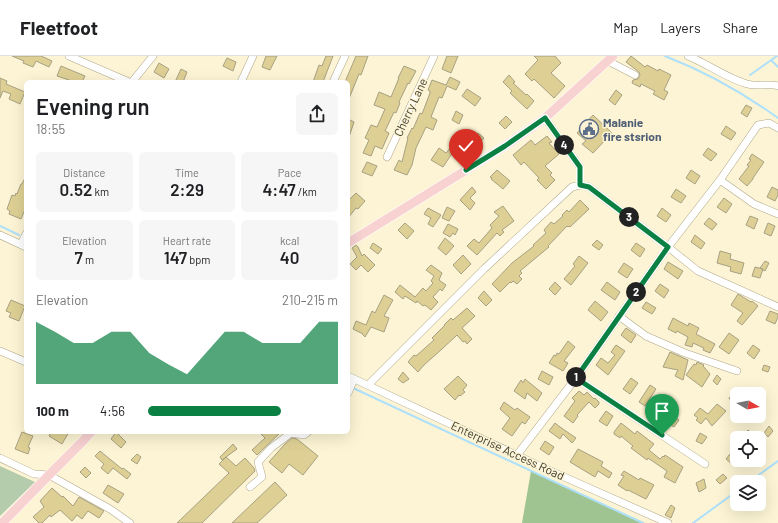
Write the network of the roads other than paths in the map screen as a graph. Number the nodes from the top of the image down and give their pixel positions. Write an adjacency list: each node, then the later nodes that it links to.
1 (153, 56): 11 (street)
2 (253, 56): 12 (street)
3 (345, 56): 13 (street)
4 (434, 56): 17 (street, Cherry Lane)
5 (688, 56): 8 (street)
6 (74, 57): 10 (street)
7 (610, 58): 9 (street); 15 (main road)
8 (698, 58): 14 (street)
9 (634, 75)
10 (125, 80)
11 (134, 80)
12 (242, 80)
13 (334, 80)
14 (778, 86)
15 (545, 118): 19 (street); 22 (main road)
16 (778, 128): 18 (street)
17 (387, 157)
18 (720, 180): 20 (street); 24 (street)
19 (580, 185): 24 (street); 32 (street)
20 (778, 214)
21 (0, 235): 23 (street)
22 (350, 242)
23 (24, 246)
24 (668, 247): 25 (street); 26 (street)
25 (778, 307)
26 (619, 316): 29 (street); 31 (street)
27 (0, 351): 28 (street)
28 (24, 361)
29 (737, 371)
30 (351, 377): 32 (street, Enterprise Access Road)
31 (576, 378): 35 (street); 37 (street)
32 (368, 385): 35 (street, Enterprise Access Road)
33 (89, 434): 38 (main road)
34 (290, 434): 39 (street)
35 (517, 455): 42 (street, Enterprise Access Road)
36 (0, 458): 38 (street)
37 (705, 464)
38 (49, 475): 40 (main road); 41 (street)
39 (250, 487)
40 (2, 523)
41 (130, 523)
42 (668, 523)

